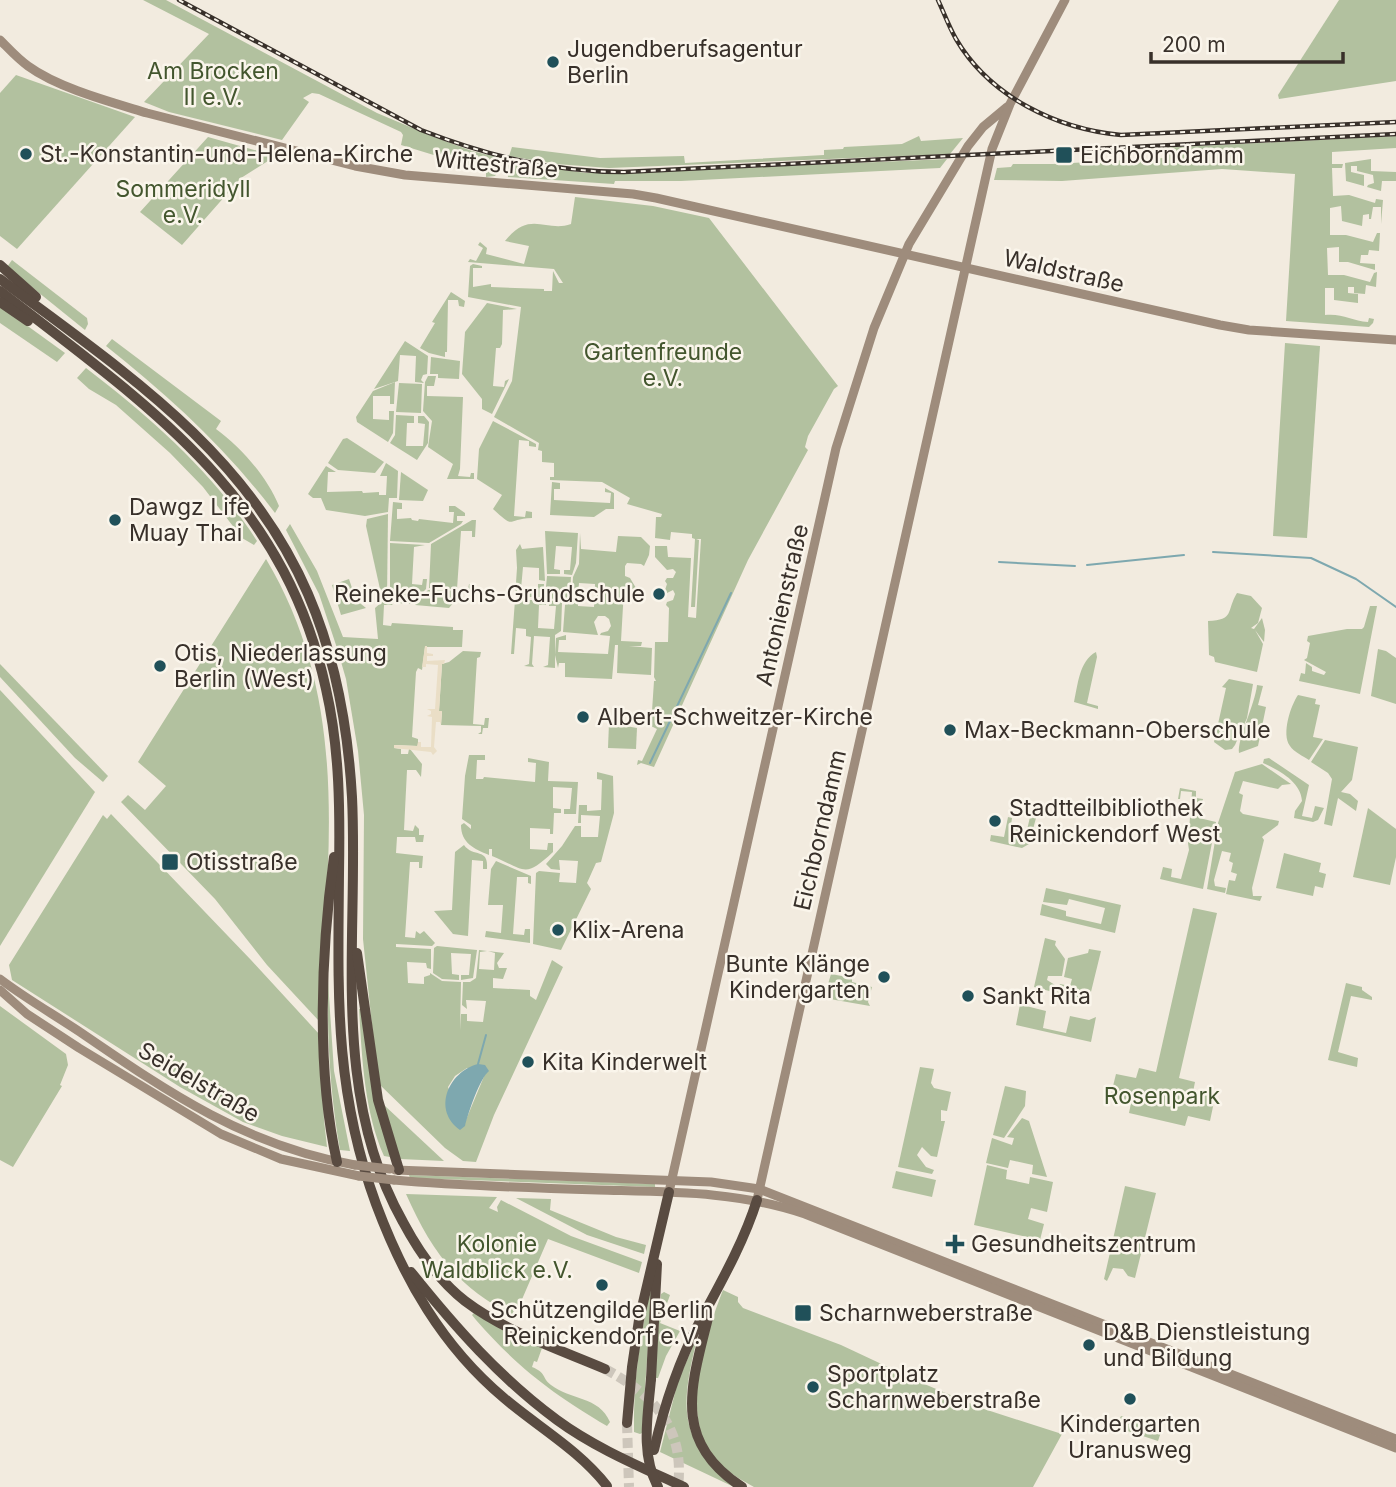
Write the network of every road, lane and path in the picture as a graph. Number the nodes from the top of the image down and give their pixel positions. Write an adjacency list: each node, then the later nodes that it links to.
1 (1065, 0): 3 (main road, Eichborndamm)
2 (0, 40): 4 (main road, Wittestraße)
3 (1010, 104): 4 (main road, Antonienstraße); 6 (main road, Eichborndamm)
4 (904, 255): 6 (main road, Wittestraße); 19 (main road, Antonienstraße)
5 (0, 265): 10 (highway)
6 (965, 269): 12 (main road, Waldstraße); 21 (main road, Eichborndamm)
7 (0, 279): 10 (highway)
8 (0, 291): 11 (highway)
9 (0, 302): 11 (highway)
10 (48, 313): 14 (highway)
11 (55, 333): 13 (highway)
12 (1396, 340)
13 (340, 812): 17 (highway); 23 (highway)
14 (352, 917): 18 (highway); 24 (highway)
15 (0, 979): 17 (main road, Seidelstraße)
16 (0, 990): 17 (main road, Seidelstraße)
17 (339, 1167): 18 (main road, Seidelstraße, bridge); 18 (main road, Seidelstraße, bridge)
18 (395, 1175): 19 (main road); 20 (main road)
19 (672, 1180): 20 (main road, Antonienstraße); 21 (main road)
20 (669, 1192): 21 (main road); 22 (highway)
21 (758, 1194): 26 (highway); 28 (main road)
22 (656, 1251): 29 (highway); 34 (highway, bridge)
23 (398, 1256): 33 (highway); 35 (highway)
24 (427, 1261): 25 (highway); 27 (highway)
25 (433, 1274)
26 (711, 1304): 32 (highway); 36 (highway)
27 (605, 1369)
28 (1301, 1406): 30 (main road); 31 (main road)
29 (627, 1423)
30 (1396, 1439)
31 (1396, 1448)
32 (654, 1450)
33 (607, 1486)
34 (658, 1487)
35 (684, 1487)
36 (742, 1487)

